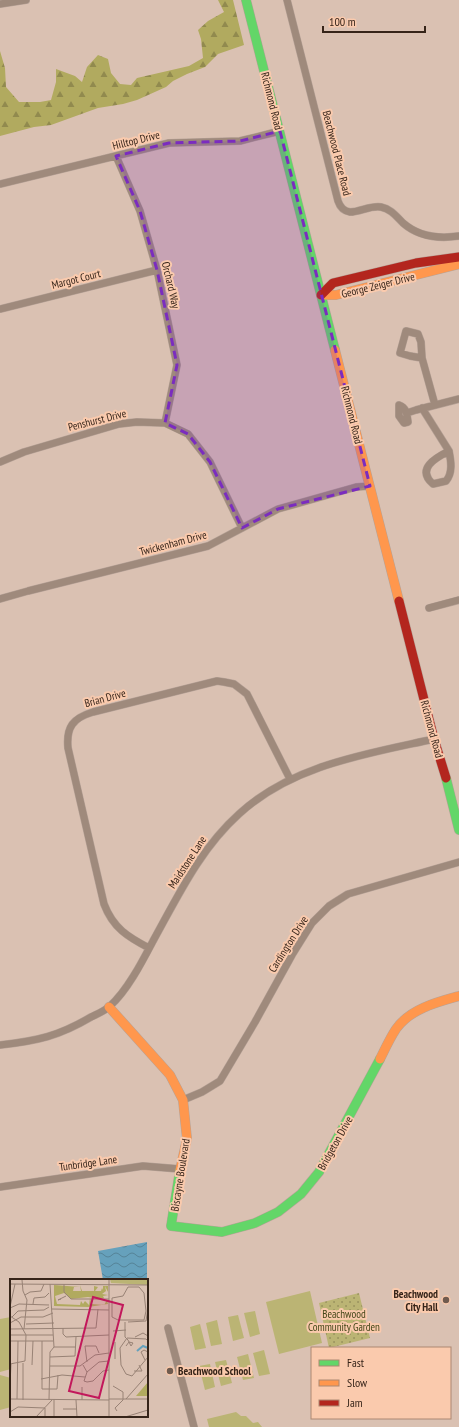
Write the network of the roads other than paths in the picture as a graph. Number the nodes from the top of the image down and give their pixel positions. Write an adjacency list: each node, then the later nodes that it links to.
1 (26, 0): 4 (street)
2 (246, 0): 5 (street, Richmond Road)
3 (287, 0): 8 (street, Beachwood Place Road)
4 (0, 4)
5 (280, 131): 6 (street, Hilltop Drive); 12 (street, Richmond Road)
6 (116, 156): 7 (street, Hilltop Drive); 11 (street, Orchard Way)
7 (0, 184)
8 (459, 236)
9 (459, 257): 12 (street, George Zeiger Drive)
10 (459, 264): 12 (street, George Zeiger Drive)
11 (157, 270): 13 (street, Margot Court); 19 (street, Orchard Way)
12 (321, 295): 22 (street, Richmond Road)
13 (0, 309)
14 (422, 358): 16 (street)
15 (459, 399): 16 (street)
16 (435, 405): 17 (street)
17 (422, 408): 18 (street); 20 (street)
18 (407, 413)
19 (165, 423): 21 (street, Penshurst Drive); 23 (street, Penshurst Drive)
20 (449, 451): 20 (street)
21 (0, 462)
22 (370, 486): 23 (street, Twickenham Drive); 27 (street, Richmond Road)
23 (242, 528): 24 (street, Twickenham Drive)
24 (0, 600)
25 (459, 600): 26 (street)
26 (430, 608)
27 (434, 739): 28 (street, Maidstone Lane); 29 (street, Richmond Road)
28 (290, 779): 33 (street, Maidstone Lane); 33 (street, Brian Drive)
29 (455, 799): 30 (street, Richmond Road)
30 (457, 813): 31 (street, Richmond Road)
31 (459, 830)
32 (459, 862): 37 (street, Cardington Drive)
33 (150, 948): 35 (street, Maidstone Lane)
34 (459, 996): 40 (street, Bridgeton Drive)
35 (109, 1007): 36 (street, Maidstone Lane); 37 (street, Biscayne Boulevard)
36 (0, 1046)
37 (184, 1100): 38 (street, Biscayne Boulevard)
38 (180, 1169): 39 (street, Tunbridge Lane); 40 (street, Biscayne Boulevard)
39 (0, 1187)
40 (171, 1226)
41 (168, 1328): 42 (street)
42 (194, 1427)

